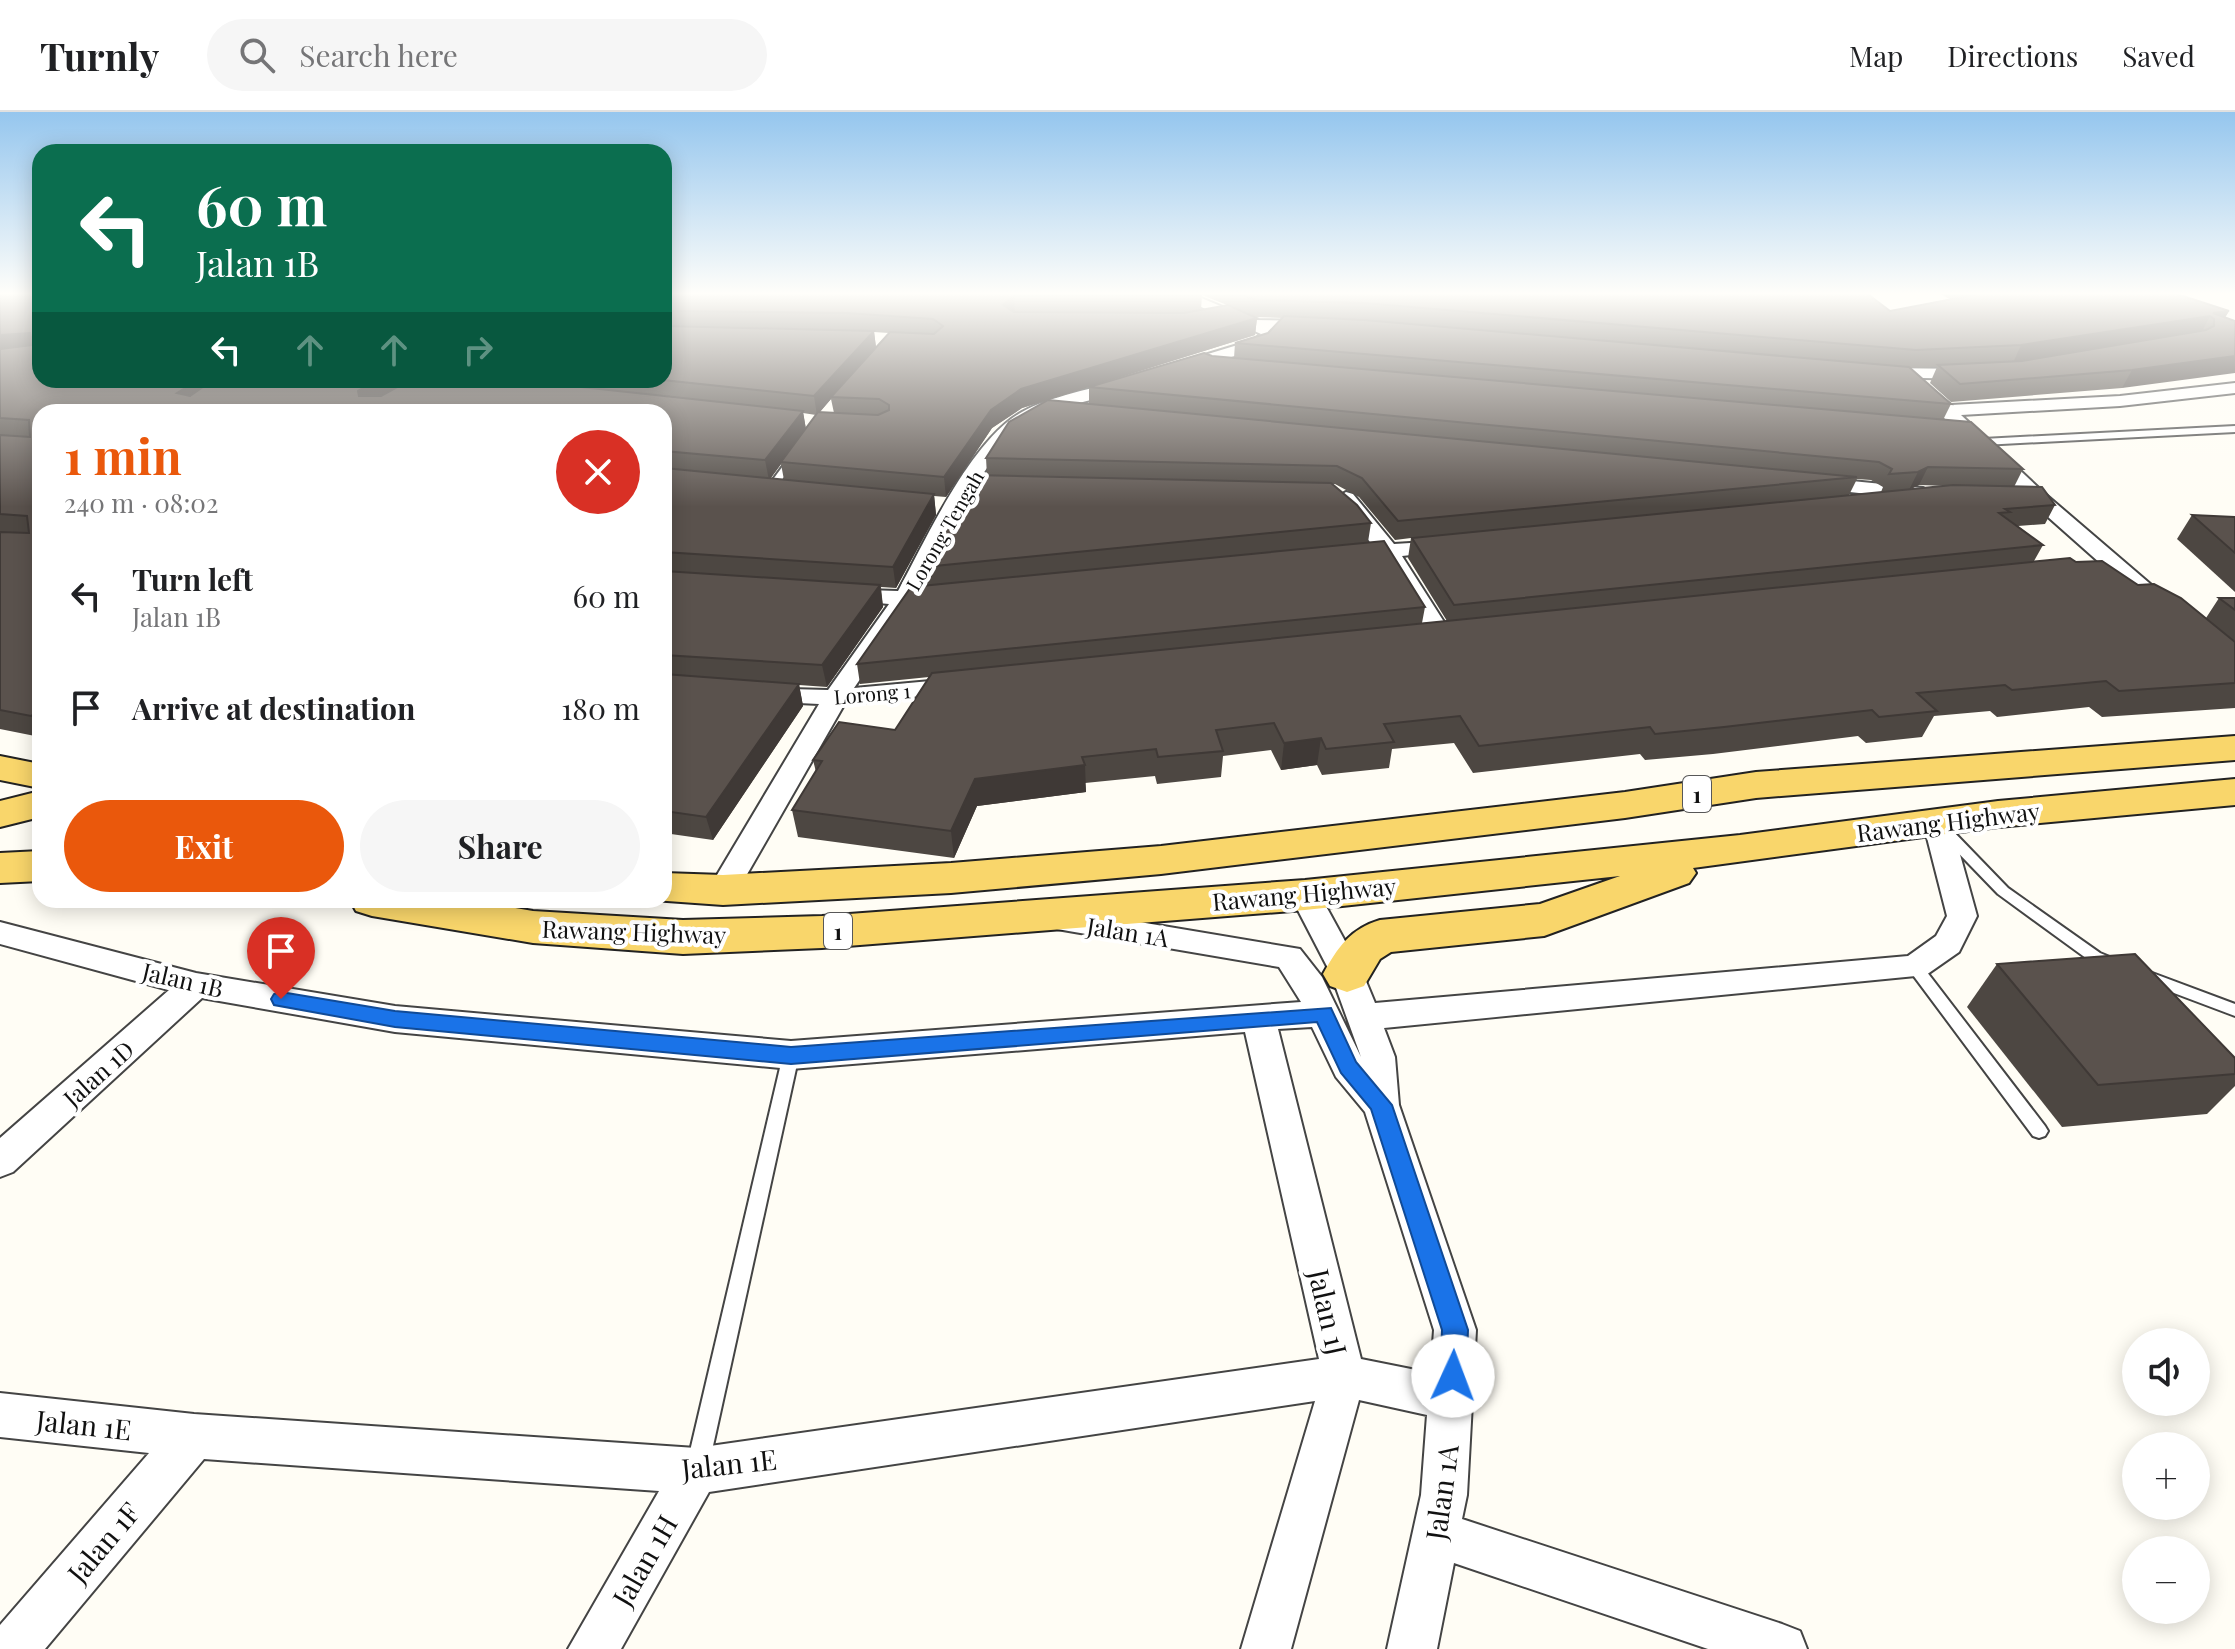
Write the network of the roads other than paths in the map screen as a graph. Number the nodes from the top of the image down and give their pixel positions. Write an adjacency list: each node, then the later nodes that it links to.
1 (1196, 364): 2 (street); 7 (street, Lorong Tengah)
2 (1244, 368)
3 (1861, 371): 5 (street)
4 (1988, 373): 5 (street)
5 (1908, 376): 8 (street)
6 (2235, 388): 8 (street)
7 (1049, 409): 9 (street); 15 (street, Lorong Tengah)
8 (1950, 410): 12 (street)
9 (1096, 413)
10 (1938, 429): 12 (street)
11 (2235, 429): 12 (lane)
12 (1976, 437): 21 (street)
13 (803, 445): 17 (lane)
14 (1797, 482): 22 (street)
15 (969, 485): 16 (street); 30 (street, Lorong Tengah)
16 (1000, 485)
17 (763, 488): 19 (street)
18 (1323, 491): 24 (street)
19 (801, 492)
20 (2009, 496): 21 (street)
21 (2037, 497): 27 (street)
22 (1828, 507)
23 (1467, 543): 24 (street)
24 (1388, 551): 25 (street); 32 (street)
25 (1326, 557)
26 (2086, 575): 27 (street)
27 (2130, 580): 31 (street)
28 (815, 592): 30 (street)
29 (967, 592): 30 (street)
30 (905, 598): 35 (street, Lorong Tengah)
31 (2177, 618)
32 (1410, 639)
33 (990, 682): 35 (street, Lorong 1)
34 (742, 692): 35 (street, Lorong 1)
35 (835, 698): 52 (street, Lorong Tengah)
36 (2235, 748): 39 (main road, Rawang Highway / 1)
37 (0, 768): 38 (main road)
38 (32, 774)
39 (1756, 785): 46 (main road); 48 (main road, Rawang Highway / 1)
40 (2235, 792): 44 (main road, Rawang Highway / 1)
41 (32, 806): 42 (main road)
42 (0, 814)
43 (0, 822): 45 (main road)
44 (1937, 822): 46 (main road, Rawang Highway / 1); 57 (street); 60 (lane)
45 (32, 828)
46 (1791, 841): 47 (main road, Rawang Highway / 1)
47 (1740, 849): 53 (main road, Rawang Highway / 1); 58 (main road)
48 (1161, 860): 52 (main road, Rawang Highway / 1); 53 (main road)
49 (32, 866): 50 (main road)
50 (0, 868)
51 (672, 888): 52 (main road, Rawang Highway / 1)
52 (723, 890)
53 (1305, 895): 55 (main road, Rawang Highway / 1); 58 (street, Jalan 1A)
54 (420, 908): 55 (main road, Rawang Highway / 1)
55 (1030, 915): 61 (street, Jalan 1A)
56 (0, 933): 59 (street, Jalan 1B)
57 (1915, 967): 62 (street); 66 (lane)
58 (1347, 974): 62 (street, Jalan 1A)
59 (196, 985): 64 (street, Jalan 1B); 67 (street, Jalan 1D)
60 (2235, 1010)
61 (1324, 1013): 63 (street, Jalan 1B); 65 (street, Jalan 1A)
62 (1364, 1017): 65 (street, Jalan 1A)
63 (1259, 1019): 64 (street, Jalan 1B); 68 (street, Jalan 1J)
64 (791, 1055): 72 (lane)
65 (1381, 1105): 69 (street, Jalan 1A)
66 (2039, 1131)
67 (0, 1161)
68 (1344, 1376): 69 (street, Jalan 1E); 72 (street, Jalan 1E); 76 (street, Jalan 1J)
69 (1452, 1399): 73 (street, Jalan 1A)
70 (0, 1415): 71 (street, Jalan 1E)
71 (194, 1436): 72 (street, Jalan 1E); 74 (street, Jalan 1F)
72 (696, 1471): 75 (street, Jalan 1H)
73 (1436, 1534): 77 (street, Jalan 1A); 78 (street)
74 (12, 1649)
75 (593, 1649)
76 (1266, 1649)
77 (1412, 1649)
78 (1782, 1649)

